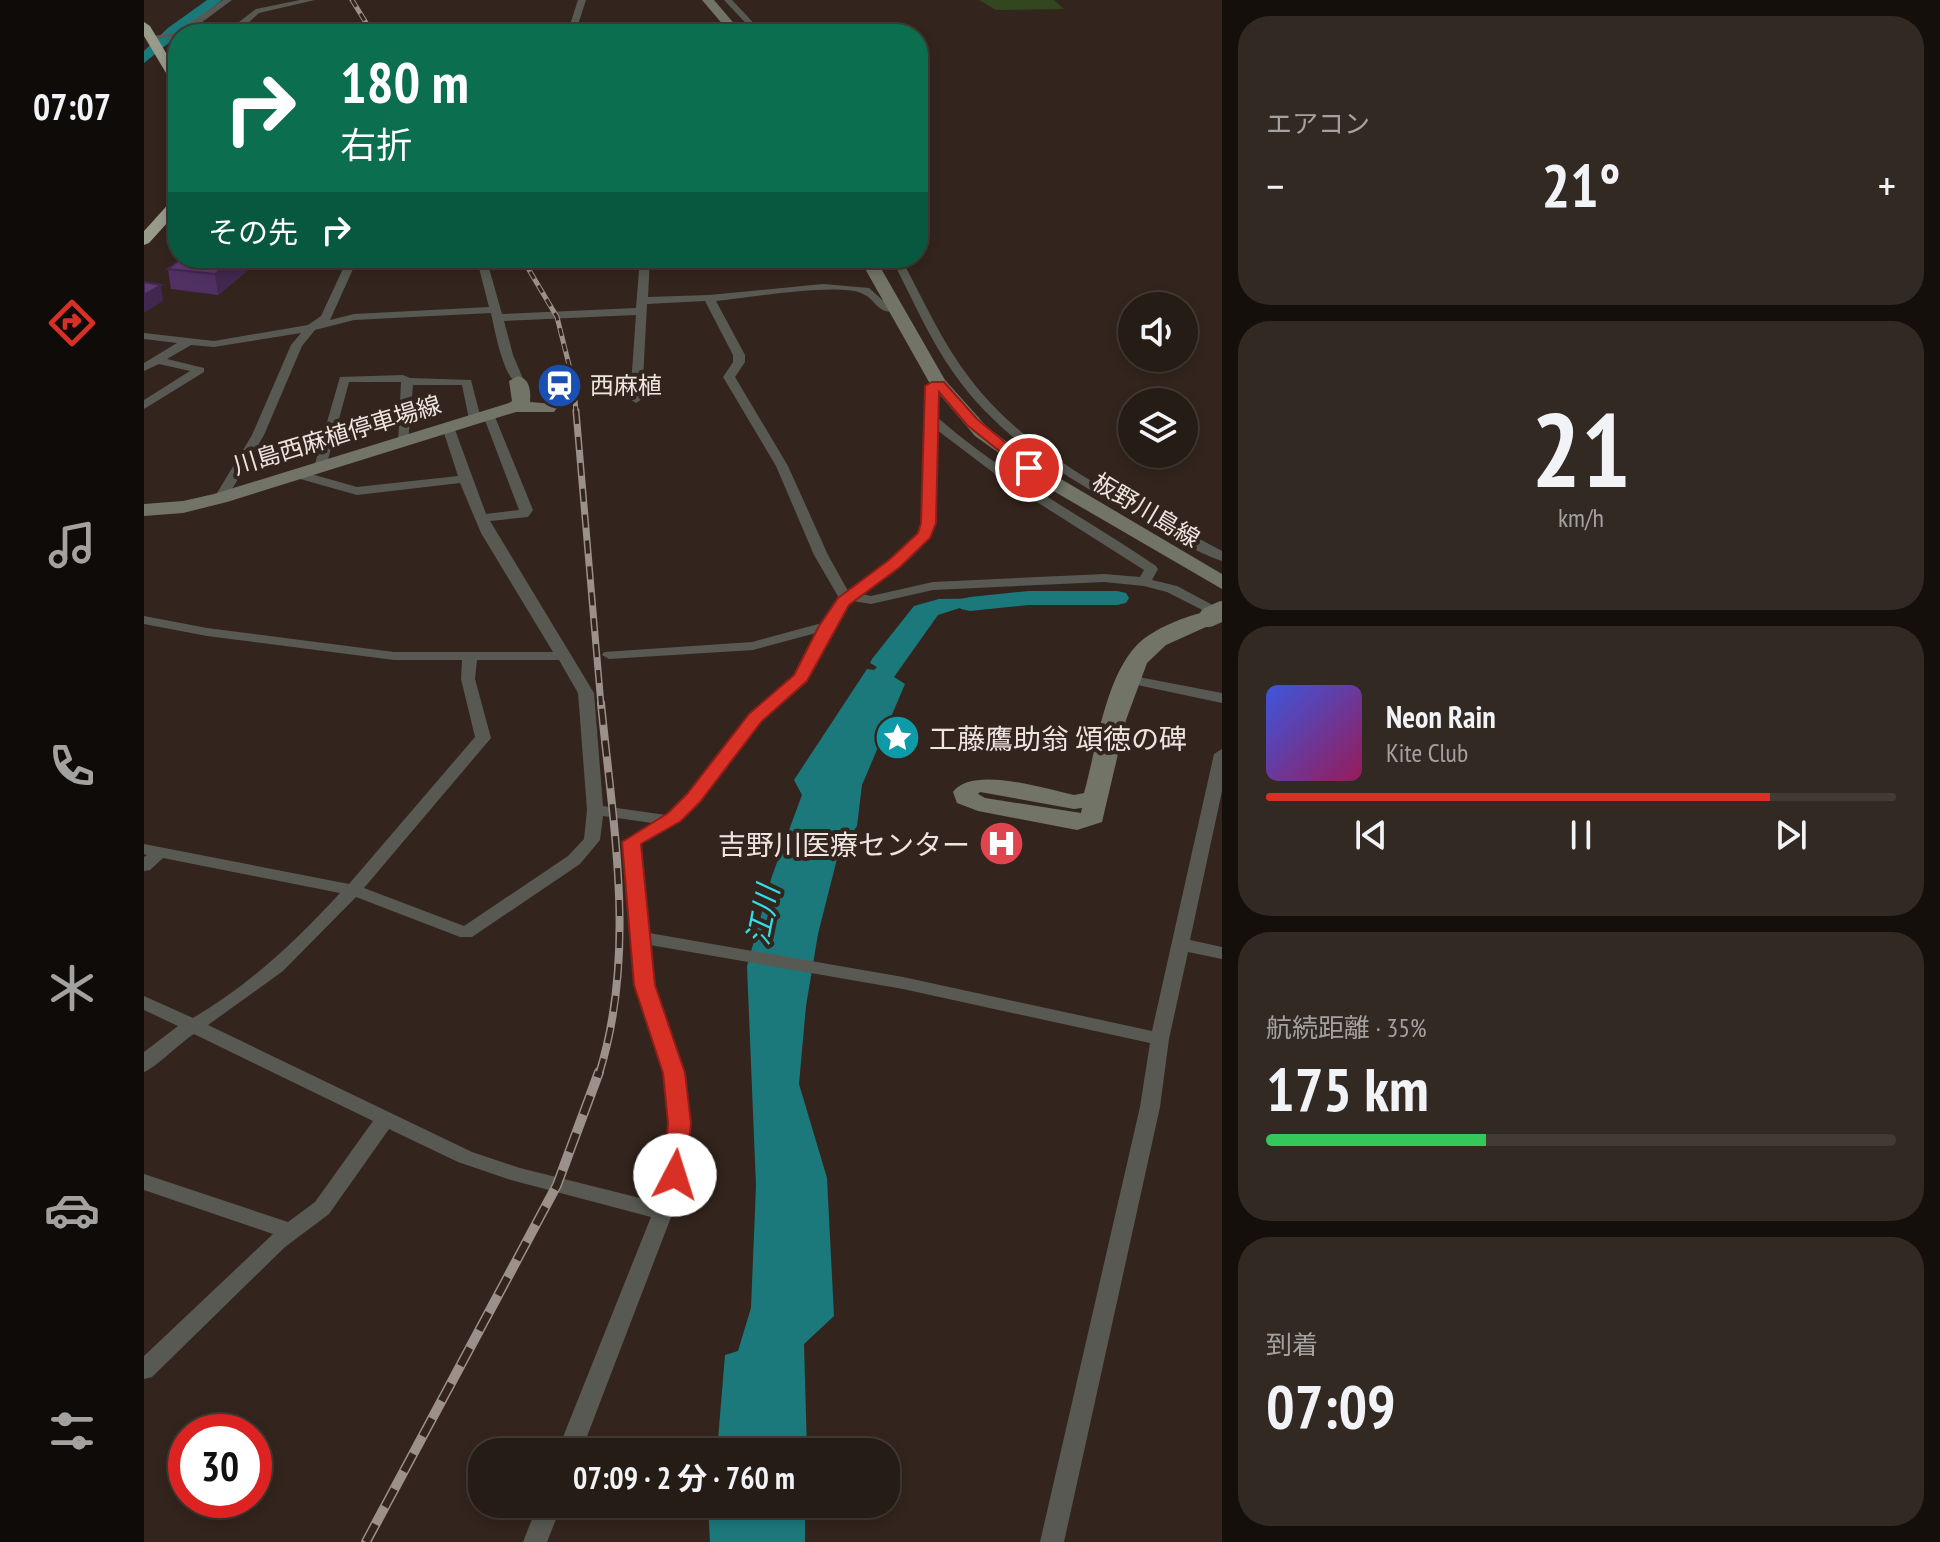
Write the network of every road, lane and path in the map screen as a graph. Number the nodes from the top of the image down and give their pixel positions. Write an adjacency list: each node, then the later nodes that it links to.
1 (228, 0): 8 (street)
2 (255, 0): 7 (street)
3 (311, 0): 7 (street)
4 (582, 0): 10 (street)
5 (708, 0): 11 (main road)
6 (728, 0): 12 (street)
7 (286, 5): 9 (street)
8 (193, 24)
9 (241, 24)
10 (574, 24)
11 (727, 24)
12 (751, 24)
13 (154, 39): 14 (highway)
14 (168, 62)
15 (168, 213): 16 (highway)
16 (144, 240)
17 (348, 268): 28 (street)
18 (484, 268): 27 (street)
19 (644, 268): 25 (street)
20 (870, 268): 23 (street)
21 (873, 268): 26 (main road, 板野川島線)
22 (901, 268): 50 (street)
23 (865, 290): 24 (street); 26 (street)
24 (709, 298): 25 (street); 53 (street)
25 (641, 306): 27 (street); 36 (street)
26 (894, 310): 35 (main road, 板野川島線)
27 (496, 314): 28 (street); 34 (street)
28 (311, 328): 30 (street); 47 (street)
29 (144, 336): 30 (street)
30 (189, 341): 31 (street)
31 (157, 360): 32 (street); 37 (street)
32 (144, 368)
33 (407, 381): 40 (street); 43 (street); 44 (street)
34 (518, 381): 38 (main road)
35 (939, 385): 41 (street); 52 (main road, 板野川島線)
36 (636, 399)
37 (144, 405)
38 (515, 407): 39 (main road, 川島西麻植停車場線); 40 (main road, 川島西麻植停車場線)
39 (548, 408)
40 (482, 417): 42 (main road, 川島西麻植停車場線); 49 (street)
41 (933, 420): 51 (street); 53 (street)
42 (448, 427): 43 (main road, 川島西麻植停車場線); 46 (street)
43 (402, 442): 44 (main road, 川島西麻植停車場線)
44 (320, 467): 45 (main road, 川島西麻植停車場線)
45 (297, 474): 46 (street); 47 (main road, 川島西麻植停車場線)
46 (465, 479): 49 (street)
47 (220, 498): 48 (main road, 川島西麻植停車場線)
48 (144, 510)
49 (482, 518): 58 (street)
50 (1222, 557)
51 (1144, 582): 53 (street); 54 (street)
52 (1222, 583)
53 (849, 599): 56 (street)
54 (1218, 615): 60 (main road)
55 (144, 620): 59 (street)
56 (827, 626): 57 (street); 66 (street)
57 (609, 655)
58 (562, 656): 59 (street); 64 (street)
59 (470, 658): 70 (street)
60 (1128, 679): 61 (street); 63 (main road)
61 (1222, 698)
62 (1222, 754): 72 (street)
63 (1095, 798)
64 (595, 810): 65 (street); 70 (street)
65 (628, 813): 66 (street); 67 (street)
66 (669, 820): 67 (street)
67 (631, 842): 71 (street)
68 (152, 850): 69 (street); 70 (street)
69 (144, 866)
70 (353, 890): 75 (street)
71 (640, 937): 76 (street); 80 (street)
72 (1180, 944): 73 (street); 76 (street)
73 (1222, 953)
74 (144, 1002): 75 (street)
75 (191, 1024): 77 (street); 78 (street)
76 (1160, 1039): 86 (street)
77 (144, 1065)
78 (385, 1120): 80 (street); 81 (street)
79 (144, 1182): 81 (street)
80 (663, 1212): 83 (street)
81 (289, 1231): 82 (street)
82 (144, 1370)
83 (574, 1438)
84 (544, 1518): 85 (street)
85 (535, 1542)
86 (1052, 1542)

